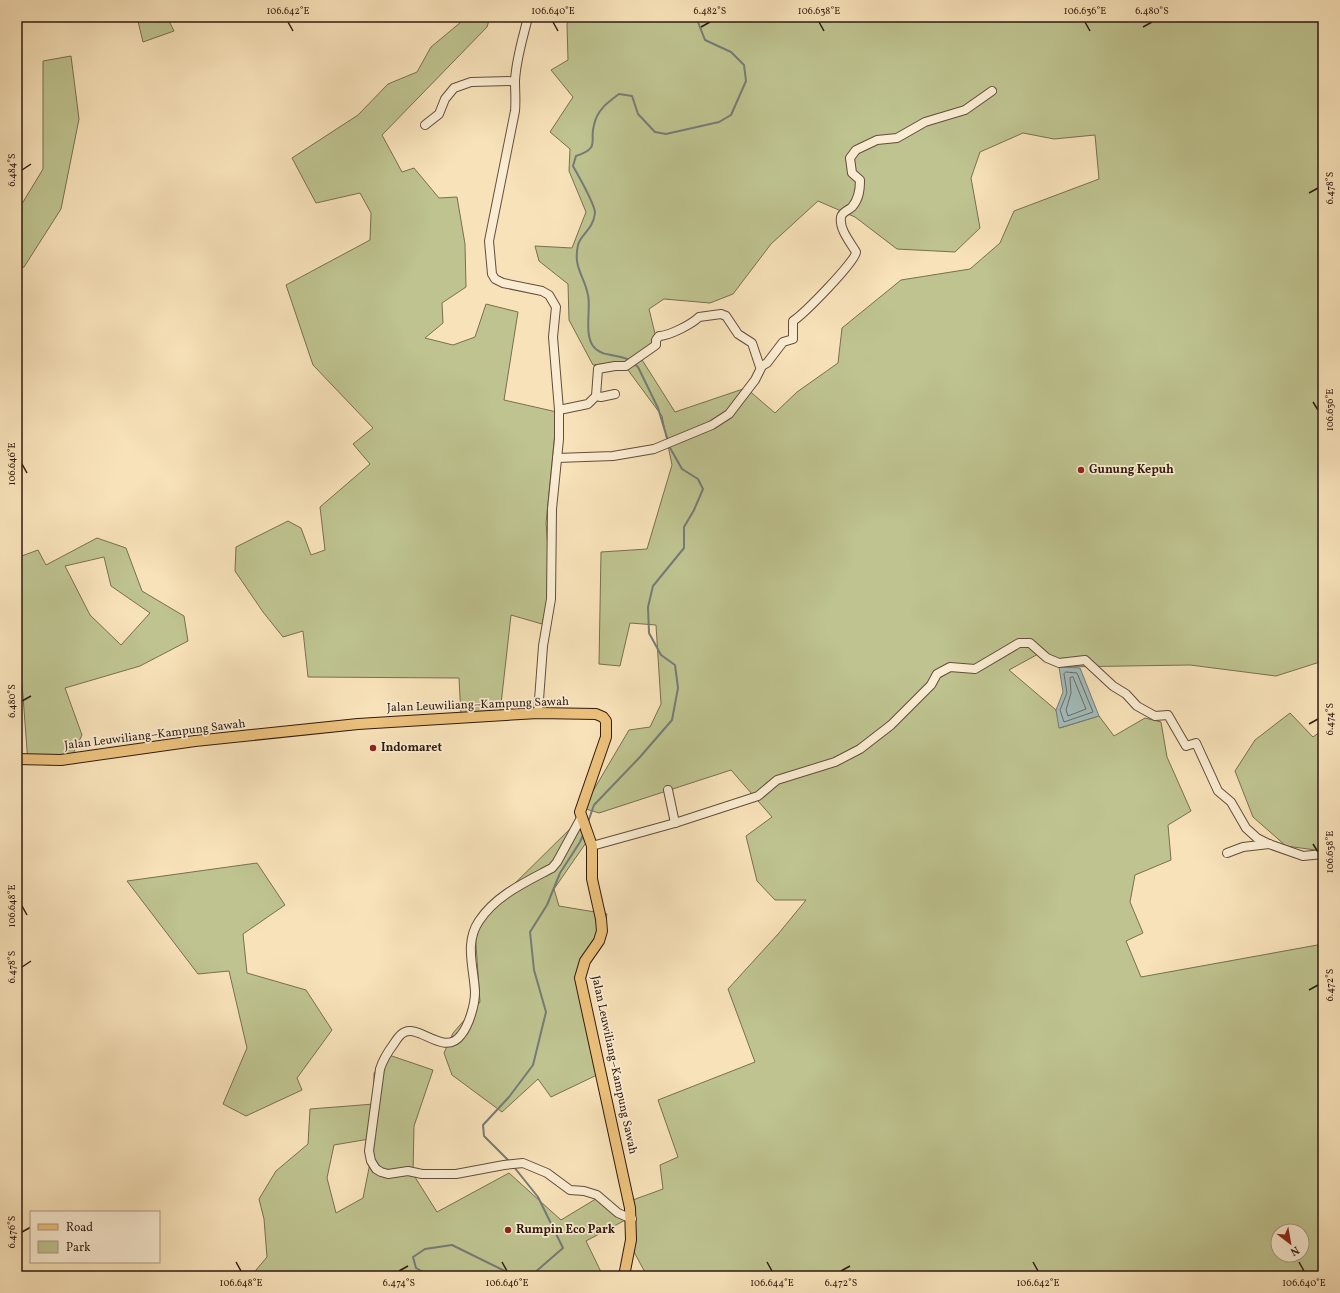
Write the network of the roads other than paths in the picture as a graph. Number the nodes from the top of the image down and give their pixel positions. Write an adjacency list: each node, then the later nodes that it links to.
1 (528, 17): 2 (street)
2 (515, 81): 4 (street); 8 (street)
3 (992, 91): 5 (street)
4 (425, 124)
5 (762, 366): 7 (street); 9 (street)
6 (615, 394): 7 (street)
7 (596, 396): 8 (street)
8 (559, 410): 9 (street)
9 (557, 458): 10 (street)
10 (538, 713): 11 (main road, Jalan Leuwiliang–Kampung Sawah); 13 (main road, Jalan Leuwiliang–Kampung Sawah)
11 (17, 759)
12 (668, 790): 14 (street)
13 (582, 819): 16 (main road, Jalan Leuwiliang–Kampung Sawah); 19 (street)
14 (674, 823): 15 (street); 16 (street)
15 (1269, 844): 17 (street); 18 (street)
16 (592, 846): 19 (main road, Jalan Leuwiliang–Kampung Sawah)
17 (1227, 853)
18 (1323, 854)
19 (632, 1219): 20 (main road, Jalan Leuwiliang–Kampung Sawah)
20 (624, 1276)

